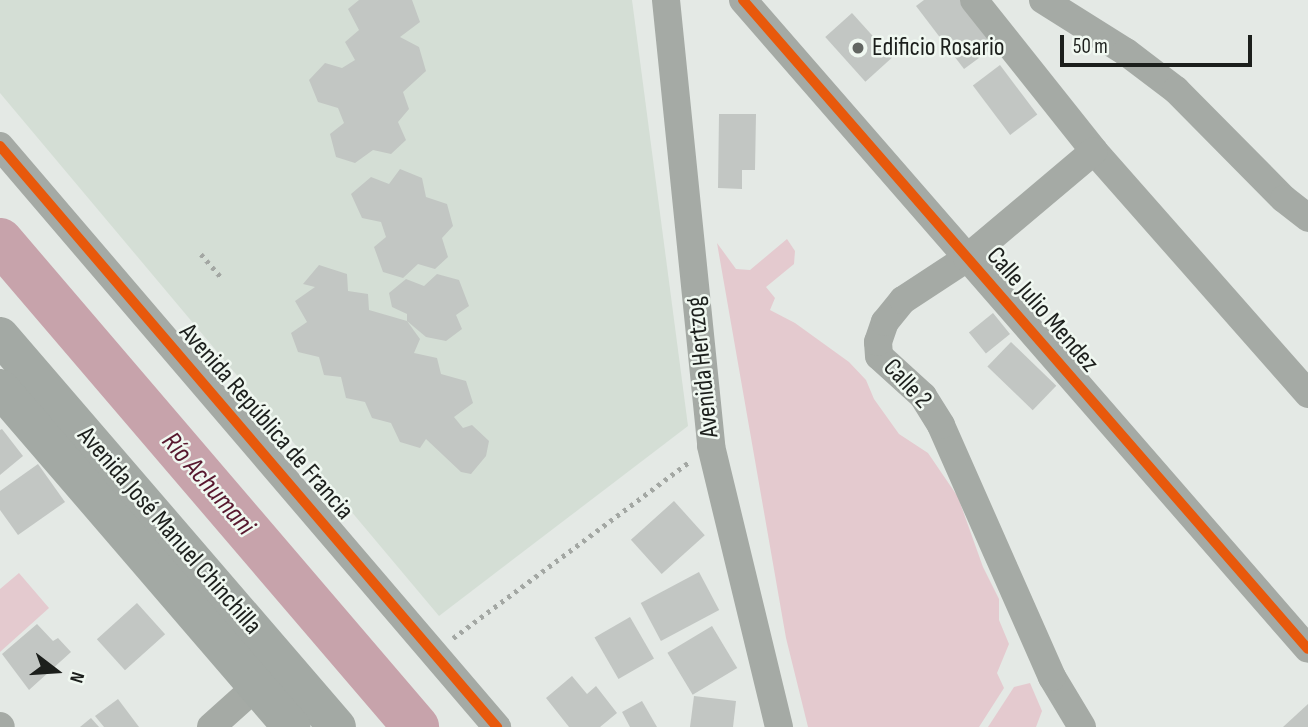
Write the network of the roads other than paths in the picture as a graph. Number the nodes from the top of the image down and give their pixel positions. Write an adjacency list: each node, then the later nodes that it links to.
1 (666, 0): 18 (street, Avenida Hertzog)
2 (743, 0): 8 (street, Calle Julio Mendez)
3 (974, 0): 6 (street)
4 (1043, 0): 7 (street)
5 (0, 146): 17 (street, Avenida República de Francia)
6 (1094, 150): 8 (street, Calle 2); 11 (street)
7 (1308, 218)
8 (967, 258): 12 (street, Calle Julio Mendez); 19 (street, Calle 2)
9 (0, 336): 13 (main road, Avenida José Manuel Chinchilla)
10 (0, 388): 13 (main road, Avenida José Manuel Chinchilla)
11 (1308, 394)
12 (1304, 637)
13 (270, 674): 14 (street); 15 (main road, Avenida José Manuel Chinchilla); 16 (main road, Avenida José Manuel Chinchilla)
14 (211, 727)
15 (292, 727)
16 (337, 727)
17 (497, 727)
18 (779, 727)
19 (1082, 727)

